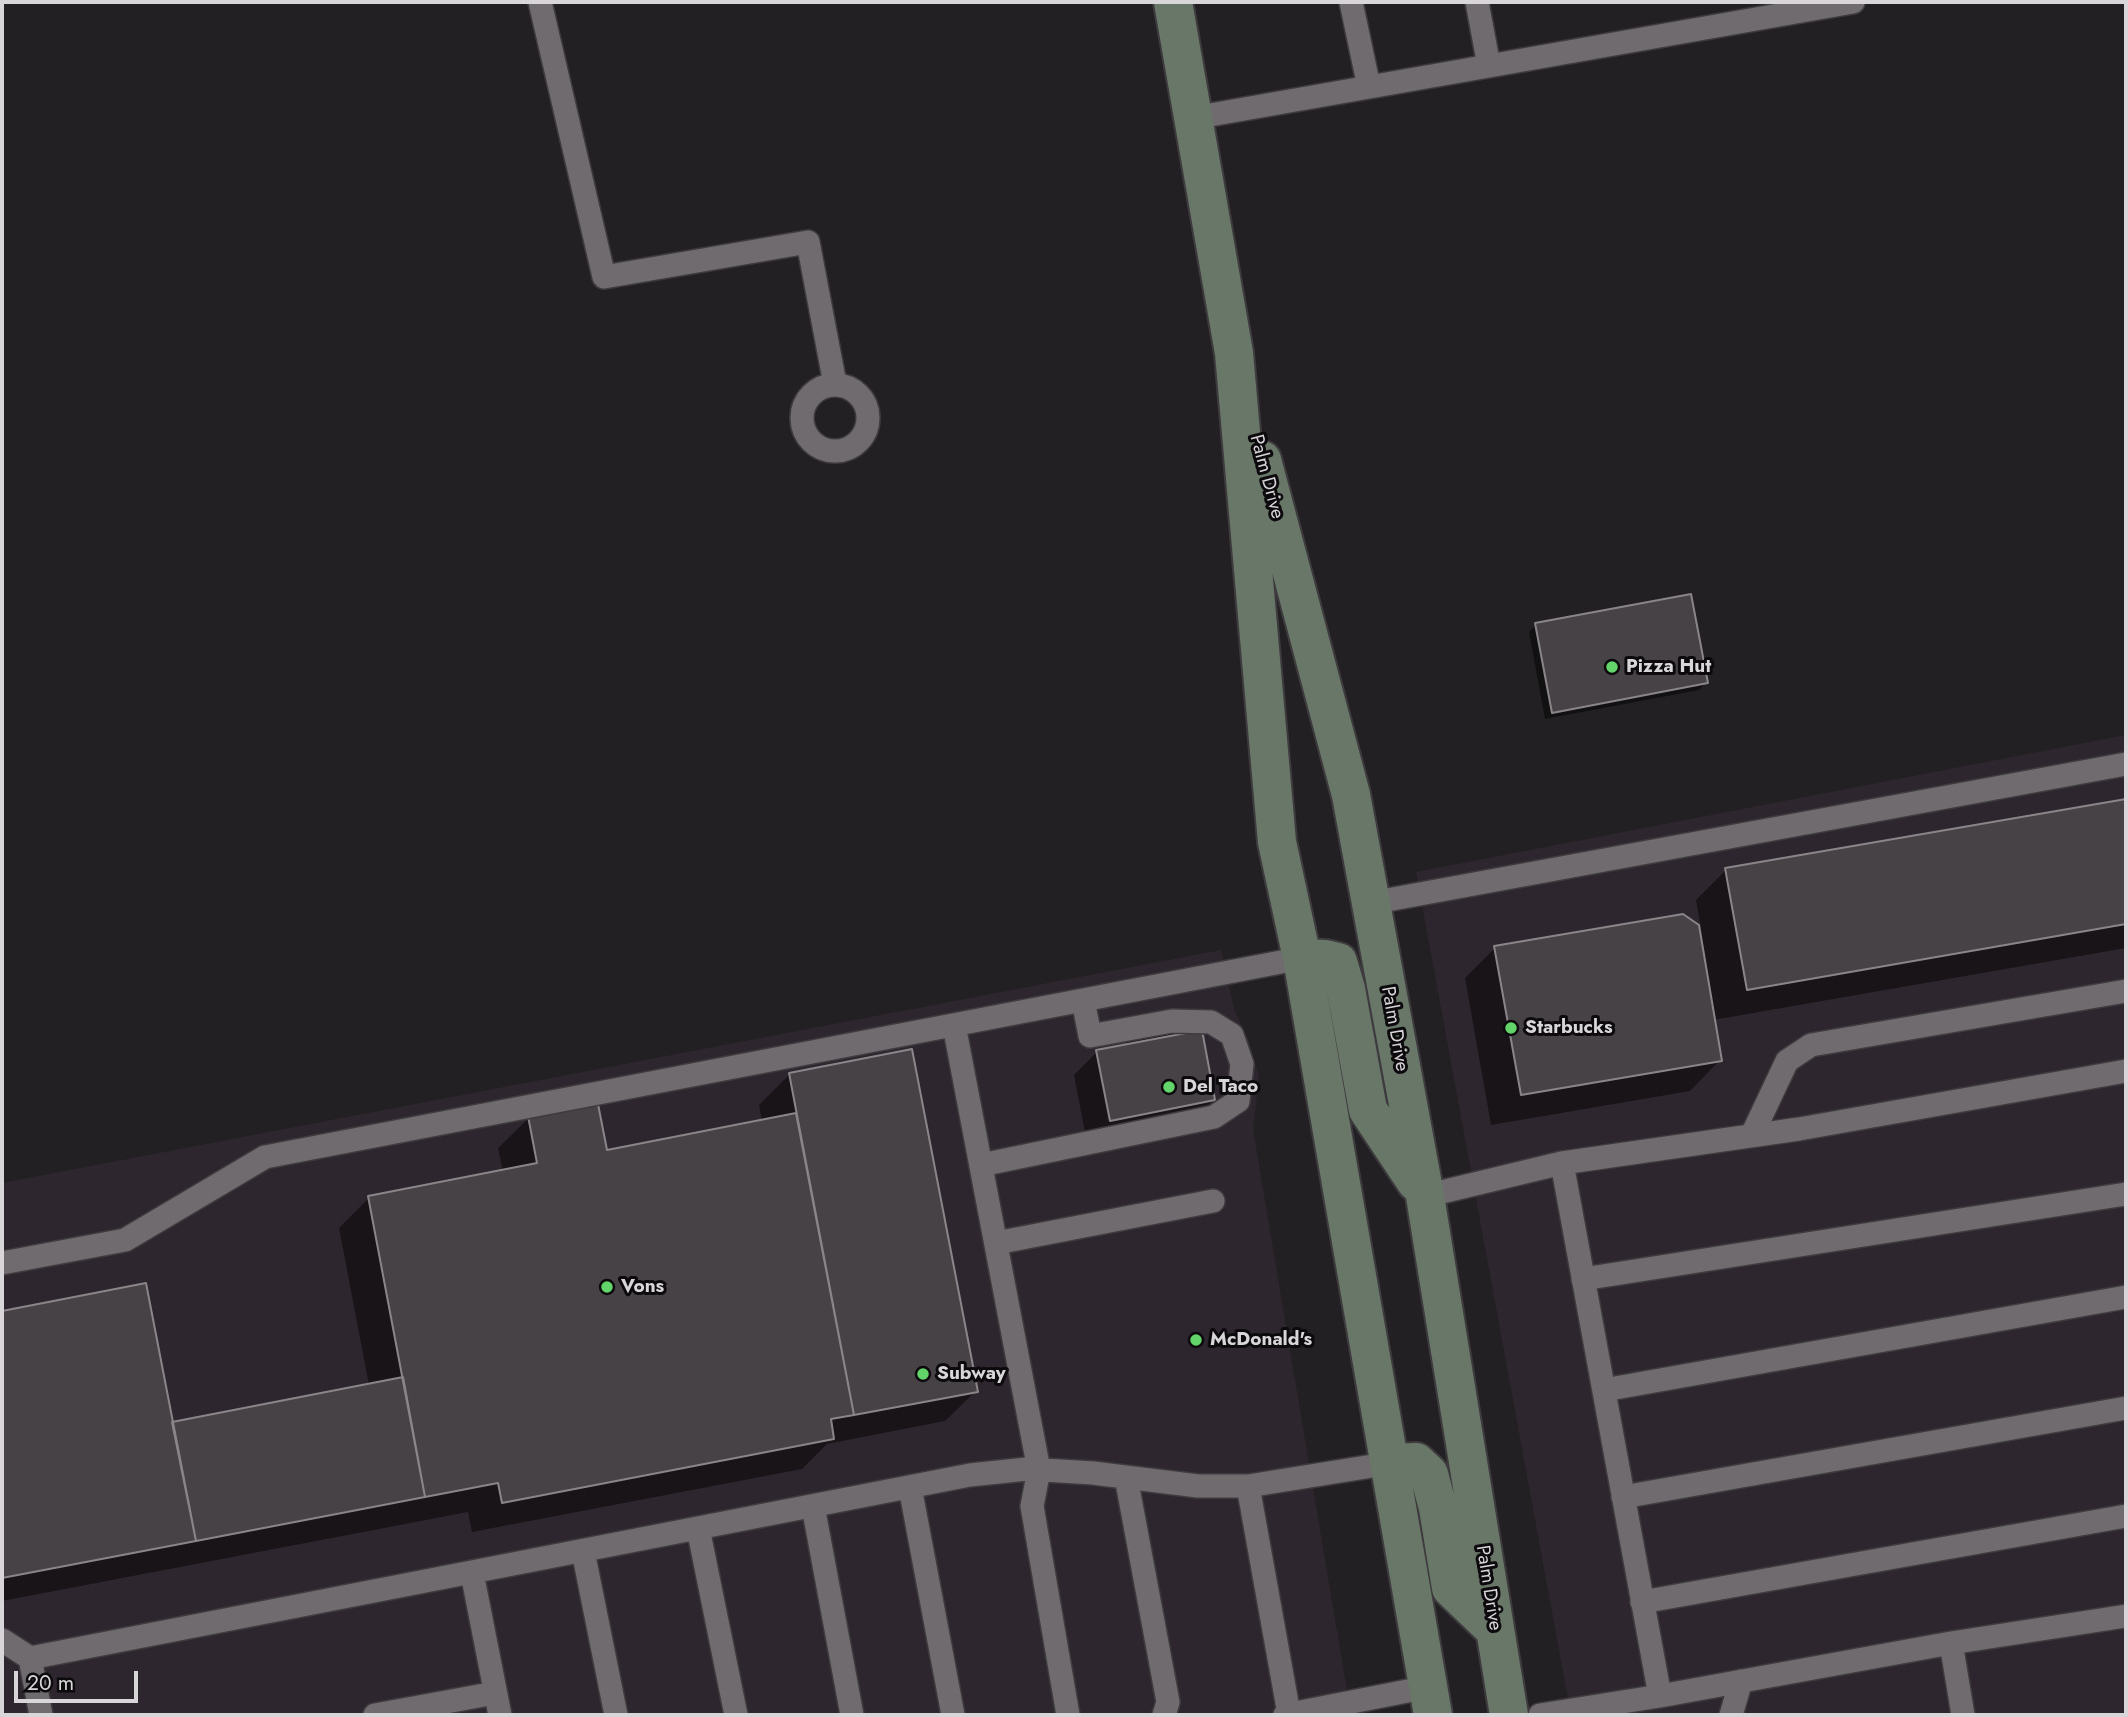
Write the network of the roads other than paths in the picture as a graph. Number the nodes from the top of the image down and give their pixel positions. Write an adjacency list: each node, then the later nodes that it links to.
1 (540, 2): 10 (lane)
2 (1173, 2): 8 (main road, Palm Drive)
3 (1351, 2): 7 (lane)
4 (1477, 2): 6 (lane)
5 (1853, 2): 6 (lane)
6 (1489, 66): 7 (lane)
7 (1369, 87): 8 (lane)
8 (1193, 118): 9 (main road, Palm Drive)
9 (1234, 353): 12 (main road, Palm Drive); 13 (main road, Palm Drive)
10 (835, 384)
11 (2126, 764): 12 (lane)
12 (1371, 904): 22 (main road, Palm Drive)
13 (1302, 958): 15 (lane); 22 (main road); 30 (main road, Palm Drive)
14 (2126, 991): 18 (lane)
15 (1083, 1000): 16 (lane); 20 (lane)
16 (954, 1024): 20 (lane); 25 (lane)
17 (2126, 1071): 18 (lane)
18 (1752, 1135): 19 (lane)
19 (1562, 1163): 22 (lane); 26 (lane)
20 (981, 1165): 24 (lane)
21 (2126, 1194): 26 (lane)
22 (1425, 1196): 43 (main road, Palm Drive)
23 (1213, 1201): 24 (lane)
24 (996, 1243): 31 (lane)
25 (2, 1263)
26 (1583, 1279): 28 (lane)
27 (2126, 1297): 28 (lane)
28 (1604, 1390): 35 (lane)
29 (2126, 1408): 35 (lane)
30 (1391, 1463): 33 (lane); 43 (main road); 49 (main road, Palm Drive)
31 (1039, 1470): 32 (lane); 34 (lane); 57 (lane)
32 (1126, 1477): 33 (lane); 58 (lane)
33 (1248, 1486): 59 (lane)
34 (910, 1487): 36 (lane); 56 (lane)
35 (1623, 1497): 41 (lane)
36 (813, 1506): 38 (lane); 55 (lane)
37 (2126, 1516): 41 (lane)
38 (698, 1528): 39 (lane); 54 (lane)
39 (583, 1551): 40 (lane); 53 (lane)
40 (472, 1573): 46 (lane); 50 (lane)
41 (1643, 1602): 48 (lane)
42 (2126, 1616): 45 (lane)
43 (1495, 1630): 60 (main road, Palm Drive)
44 (2, 1640): 46 (lane)
45 (1951, 1643): 47 (lane); 63 (lane)
46 (30, 1658): 51 (lane)
47 (1741, 1681): 48 (lane); 62 (lane)
48 (1660, 1696): 61 (lane)
49 (1431, 1701): 59 (lane)
50 (497, 1704): 52 (lane)
51 (41, 1715)
52 (375, 1715)
53 (616, 1715)
54 (736, 1715)
55 (852, 1715)
56 (953, 1715)
57 (1068, 1715)
58 (1164, 1715)
59 (1287, 1715)
60 (1509, 1715)
61 (1540, 1715)
62 (1731, 1715)
63 (1963, 1715)

